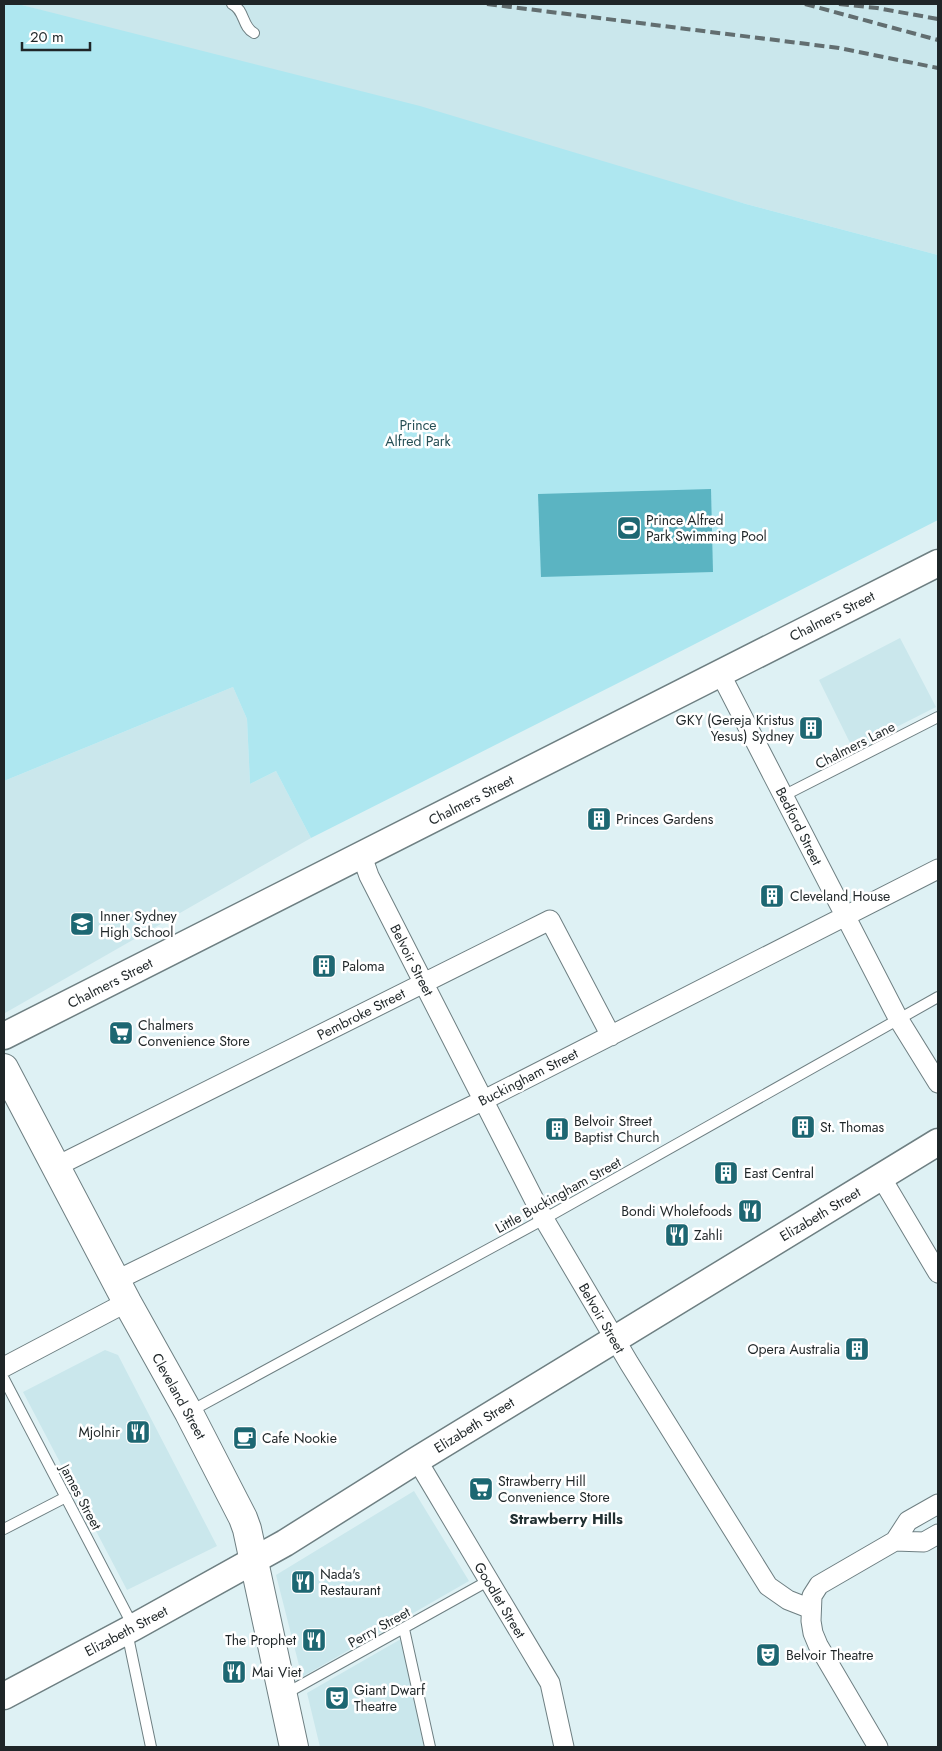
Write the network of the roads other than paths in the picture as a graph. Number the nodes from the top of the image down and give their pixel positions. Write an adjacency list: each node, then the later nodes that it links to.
1 (232, 4): 2 (lane)
2 (254, 33)
3 (938, 563): 4 (main road, Chalmers Street)
4 (720, 673): 6 (street, Bedford Street); 7 (main road, Chalmers Street)
5 (938, 717): 6 (lane, Chalmers Lane)
6 (783, 796): 9 (street, Bedford Street)
7 (362, 856): 10 (street, Belvoir Street); 13 (main road, Chalmers Street)
8 (938, 869): 9 (street, Buckingham Street)
9 (846, 917): 12 (street, Bedford Street); 14 (street, Buckingham Street)
10 (424, 983): 14 (street, Pembroke Street); 17 (street, Belvoir Street); 19 (street, Pembroke Street)
11 (938, 997): 12 (lane, Little Buckingham Street)
12 (899, 1020): 16 (street, Bedford Street); 21 (lane, Little Buckingham Street)
13 (4, 1036)
14 (611, 1036): 17 (street, Buckingham Street)
15 (4, 1068): 19 (main road, Cleveland Street)
16 (938, 1083)
17 (484, 1100): 21 (street, Belvoir Street); 23 (street, Buckingham Street)
18 (938, 1142): 20 (main road, Elizabeth Street)
19 (55, 1167): 23 (main road, Cleveland Street)
20 (881, 1178): 22 (street); 24 (main road, Elizabeth Street)
21 (544, 1219): 24 (street, Belvoir Street); 27 (lane, Little Buckingham Street)
22 (938, 1273)
23 (121, 1292): 25 (street, Buckingham Street); 27 (main road, Cleveland Street)
24 (615, 1339): 28 (main road, Elizabeth Street); 36 (street, Belvoir Street)
25 (4, 1367)
26 (4, 1379): 29 (lane, James Street)
27 (189, 1412): 34 (main road, Cleveland Street)
28 (417, 1460): 34 (main road, Elizabeth Street); 35 (street, Goodlet Street)
29 (66, 1497): 31 (lane); 37 (lane, James Street)
30 (938, 1504): 33 (street)
31 (4, 1529)
32 (938, 1534): 33 (street)
33 (895, 1541): 36 (street)
34 (254, 1561): 37 (main road, Elizabeth Street); 40 (main road, Cleveland Street)
35 (488, 1581): 38 (lane, Perry Street); 44 (street, Goodlet Street)
36 (811, 1608): 45 (street)
37 (130, 1629): 39 (main road, Elizabeth Street); 41 (lane, James Street)
38 (404, 1629): 40 (lane, Perry Street); 43 (lane)
39 (4, 1696)
40 (282, 1696): 42 (main road, Cleveland Street)
41 (151, 1747)
42 (294, 1747)
43 (430, 1747)
44 (564, 1747)
45 (878, 1747)

